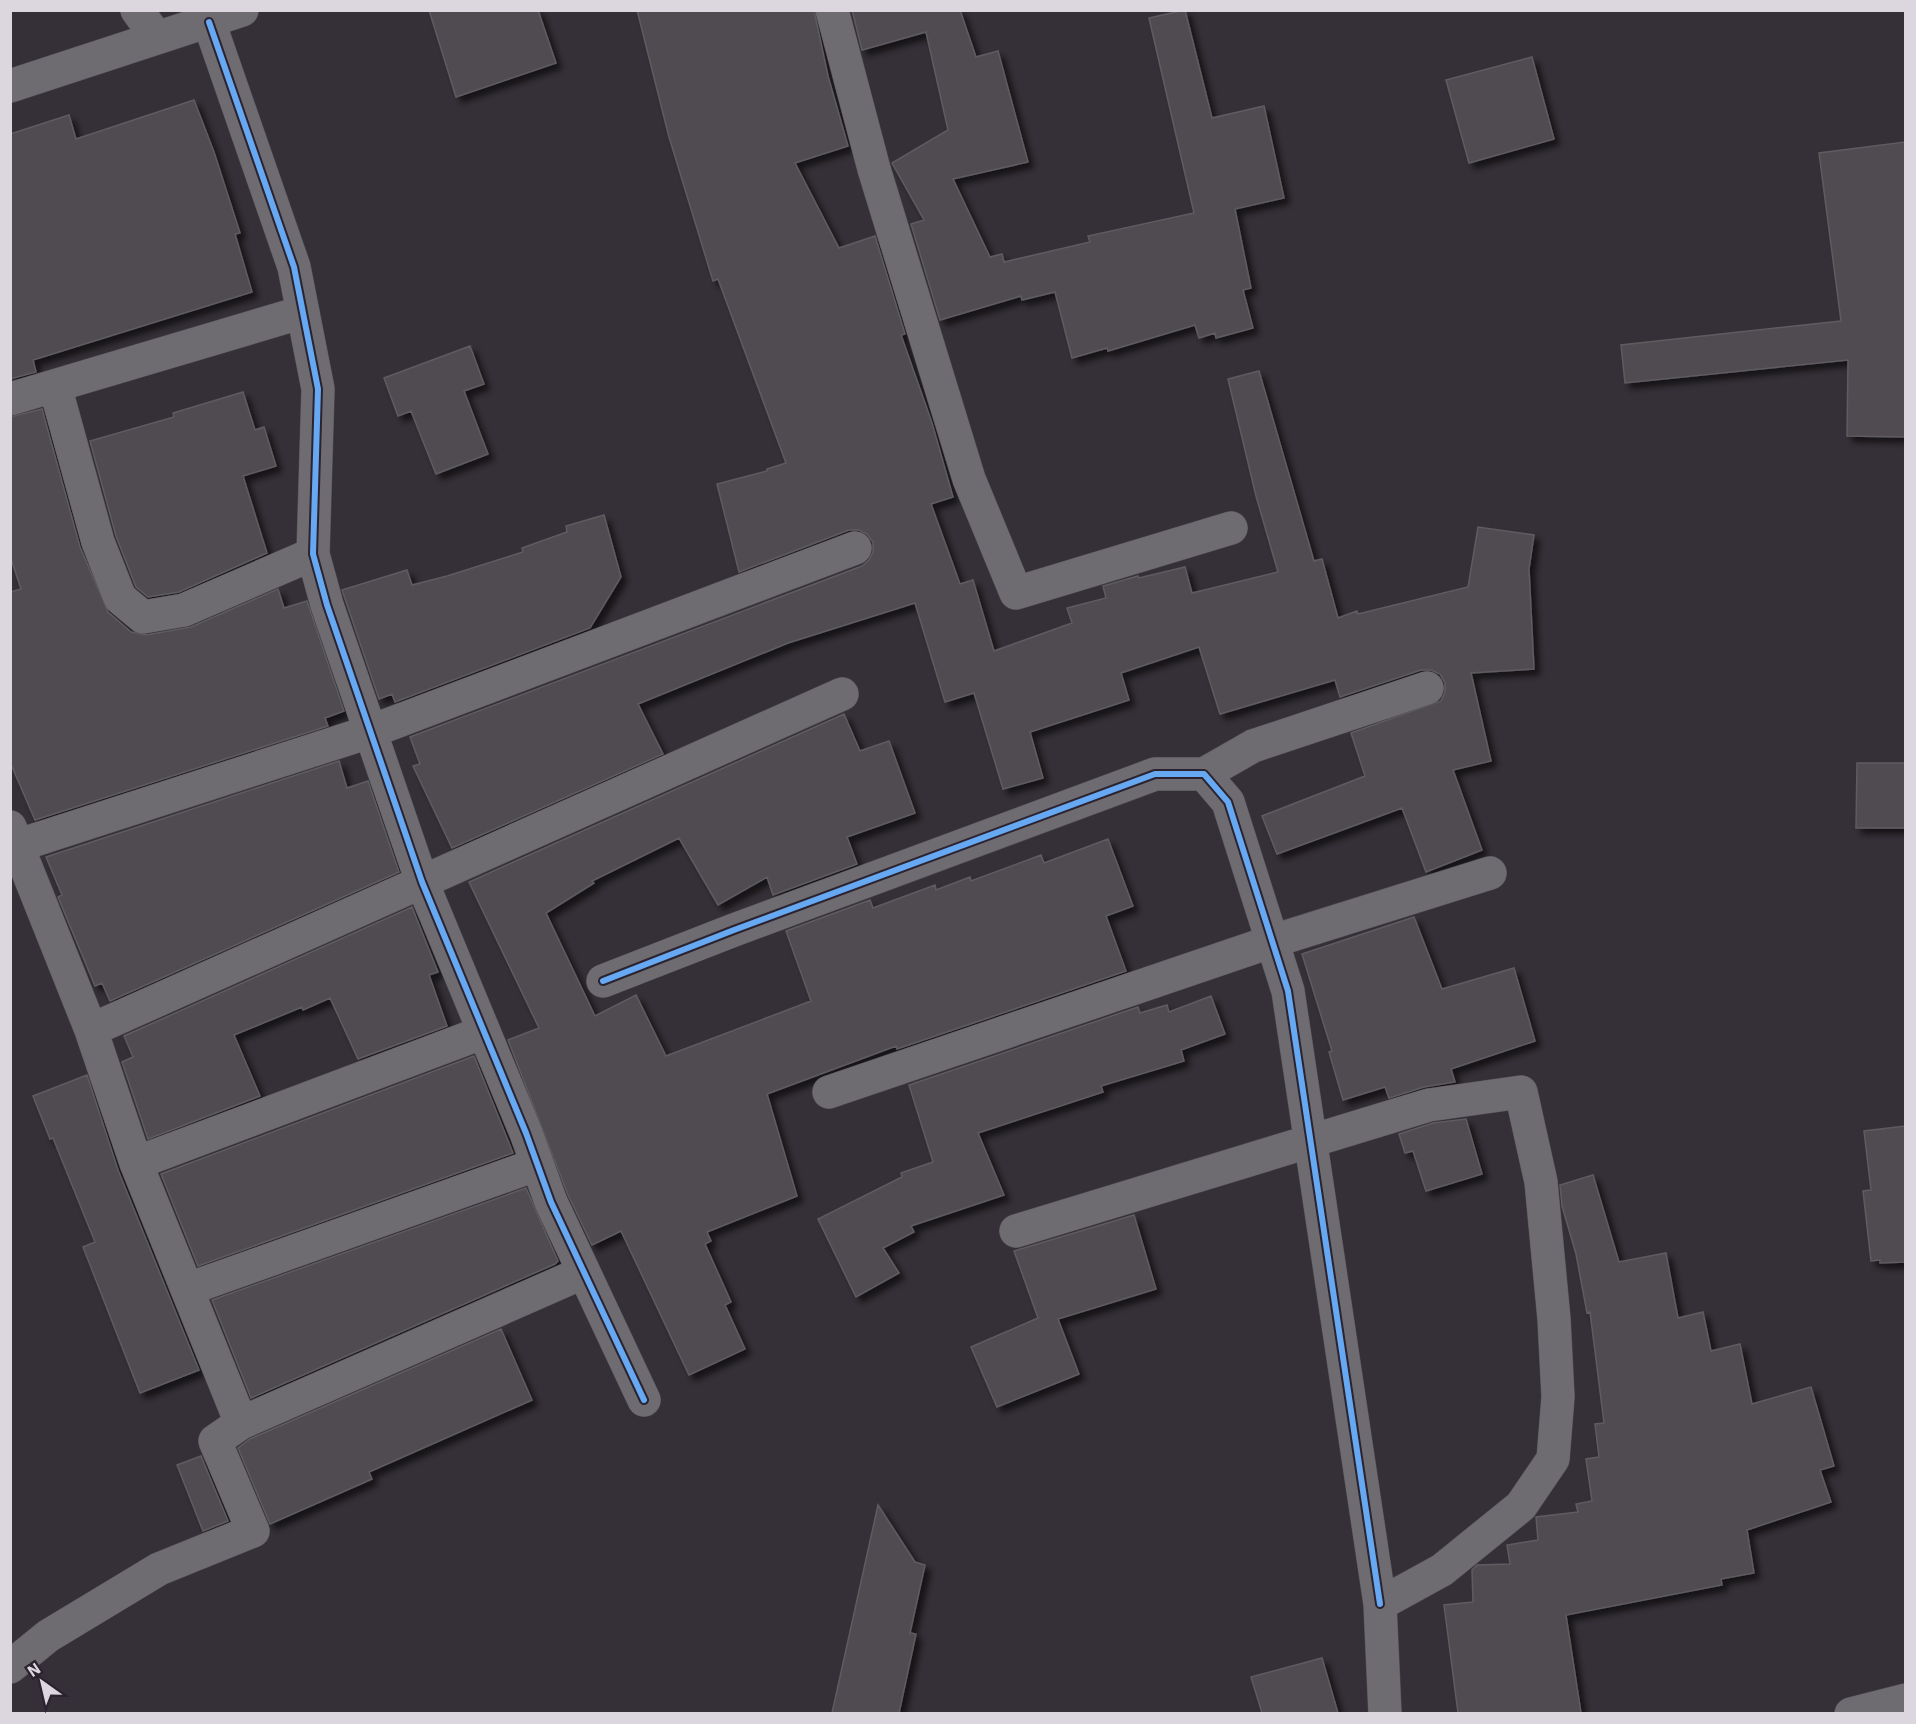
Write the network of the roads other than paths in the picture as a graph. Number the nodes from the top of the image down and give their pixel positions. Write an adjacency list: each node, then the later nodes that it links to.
1 (137, 10): 5 (street)
2 (242, 10): 4 (street)
3 (832, 10): 10 (street)
4 (209, 21): 5 (street); 7 (street)
5 (157, 39): 6 (street)
6 (10, 86)
7 (303, 312): 8 (street); 12 (street)
8 (55, 386): 9 (street); 12 (street)
9 (10, 399)
10 (1231, 528)
11 (855, 548): 15 (street)
12 (313, 554): 15 (street)
13 (1427, 688): 16 (street)
14 (842, 694): 19 (street)
15 (369, 732): 17 (street); 19 (street)
16 (1204, 774): 20 (street); 21 (street)
17 (13, 840): 22 (street)
18 (1490, 873): 20 (street)
19 (422, 882): 22 (street); 23 (street)
20 (1273, 941): 24 (street); 25 (street)
21 (603, 981)
22 (91, 1030): 27 (street)
23 (484, 1032): 26 (street); 27 (street)
24 (829, 1092)
25 (1310, 1140): 28 (street); 33 (street); 33 (street)
26 (536, 1162): 29 (street); 30 (street)
27 (136, 1163): 30 (street)
28 (1016, 1231)
29 (582, 1273): 31 (street); 32 (street)
30 (188, 1289): 32 (street)
31 (644, 1400)
32 (241, 1423): 34 (street)
33 (1380, 1604): 36 (street)
34 (10, 1667)
35 (1905, 1700): 37 (street)
36 (1384, 1713)
37 (1851, 1713)

